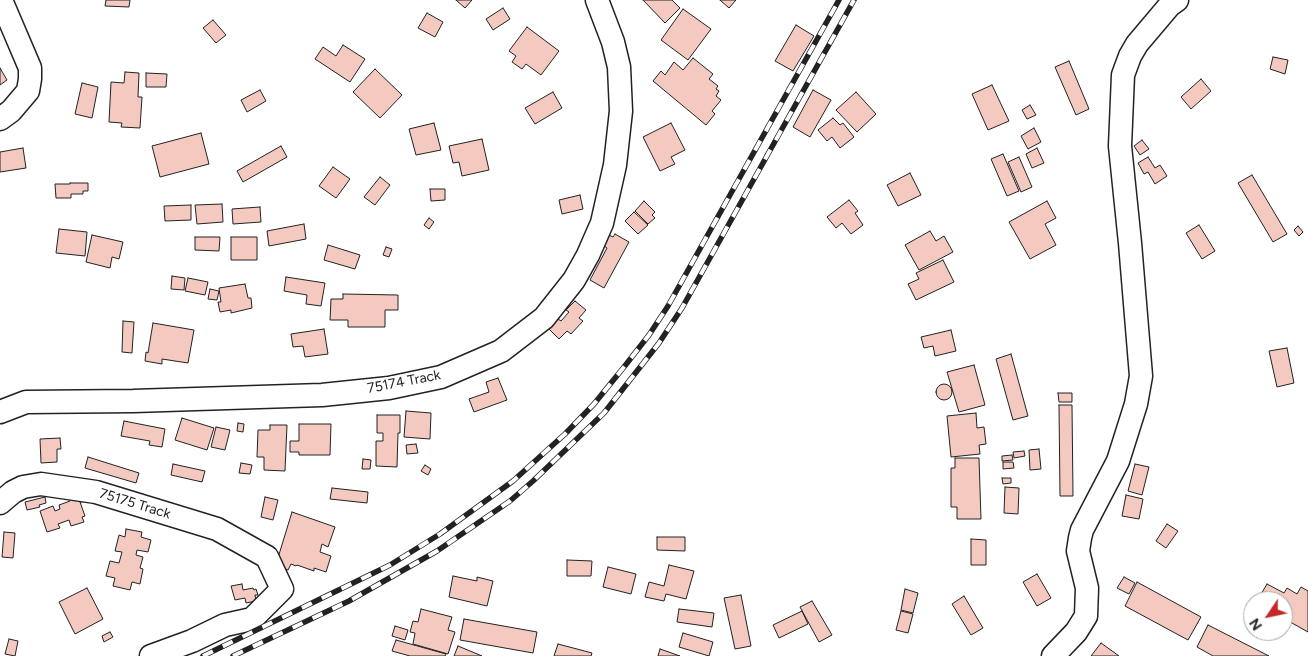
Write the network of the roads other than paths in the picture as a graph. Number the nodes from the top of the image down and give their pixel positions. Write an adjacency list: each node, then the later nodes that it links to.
1 (1, 0): 4 (street)
2 (597, 0): 5 (street, 75174 Track)
3 (1177, 0): 8 (street)
4 (0, 119)
5 (0, 412)
6 (0, 503): 7 (street, 75175 Track)
7 (151, 656)
8 (1053, 656)

